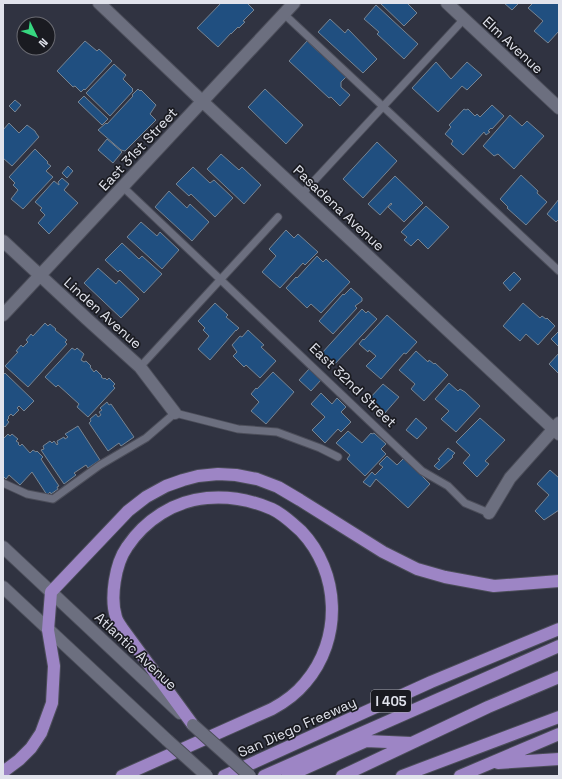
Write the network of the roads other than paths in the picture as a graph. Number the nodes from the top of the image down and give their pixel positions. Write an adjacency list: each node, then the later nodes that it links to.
1 (99, 3): 6 (street, Pasadena Avenue)
2 (294, 3): 4 (street, East 31st Street)
3 (447, 3): 5 (street, Elm Avenue)
4 (284, 14): 6 (street, East 31st Street); 7 (lane)
5 (464, 19): 7 (lane); 8 (street, Elm Avenue)
6 (203, 102): 9 (street, East 31st Street); 10 (street, Pasadena Avenue)
7 (383, 107): 10 (lane); 13 (lane)
8 (559, 108)
9 (123, 187): 14 (street, East 31st Street); 15 (lane, East 32nd Street)
10 (302, 194): 19 (street, Pasadena Avenue)
11 (278, 217): 15 (lane)
12 (3, 241): 14 (street, Linden Avenue)
13 (559, 271)
14 (40, 275): 16 (street, East 31st Street); 17 (street, Linden Avenue)
15 (220, 279): 17 (lane); 22 (lane, East 32nd Street)
16 (3, 315)
17 (140, 367): 18 (street, Linden Avenue)
18 (175, 413): 20 (lane); 21 (lane)
19 (557, 428): 22 (street, East 32nd Street)
20 (338, 457)
21 (3, 483)
22 (489, 513)
23 (3, 547): 26 (street, Atlantic Avenue)
24 (559, 581): 26 (highway)
25 (3, 587): 28 (street)
26 (51, 592): 28 (highway); 32 (street, Atlantic Avenue)
27 (559, 629): 40 (highway, San Diego Freeway / I 405)
28 (48, 630): 37 (highway); 39 (street, bridge)
29 (559, 646): 42 (highway)
30 (559, 676): 34 (highway)
31 (559, 717): 45 (highway)
32 (193, 725): 38 (highway); 41 (street, Atlantic Avenue, bridge)
33 (559, 734): 36 (highway)
34 (412, 743): 43 (highway); 44 (highway)
35 (559, 759): 36 (highway)
36 (488, 764): 46 (highway)
37 (3, 772)
38 (122, 776)
39 (207, 776)
40 (224, 776)
41 (250, 776)
42 (264, 776)
43 (288, 776)
44 (342, 776)
45 (402, 776)
46 (460, 776)

